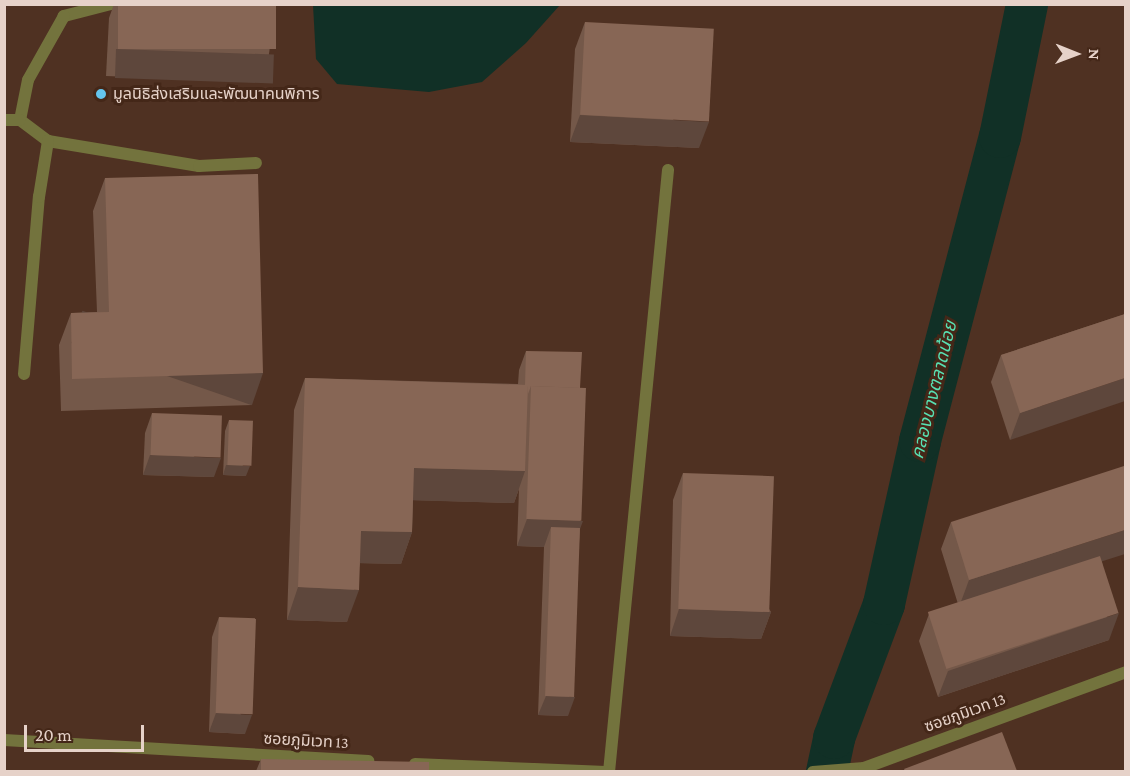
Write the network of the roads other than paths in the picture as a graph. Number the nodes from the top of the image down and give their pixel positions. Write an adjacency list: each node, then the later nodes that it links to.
1 (111, 4): 3 (street)
2 (4, 120): 3 (street)
3 (20, 120): 4 (street)
4 (48, 141): 5 (street); 7 (street)
5 (256, 163)
6 (669, 170): 12 (street)
7 (24, 374)
8 (1125, 672): 13 (street, ซอยภูมิเวท 13)
9 (4, 740): 10 (street, ซอยภูมิเวท 13)
10 (381, 762)
11 (404, 763): 12 (street)
12 (607, 771)
13 (813, 771)

